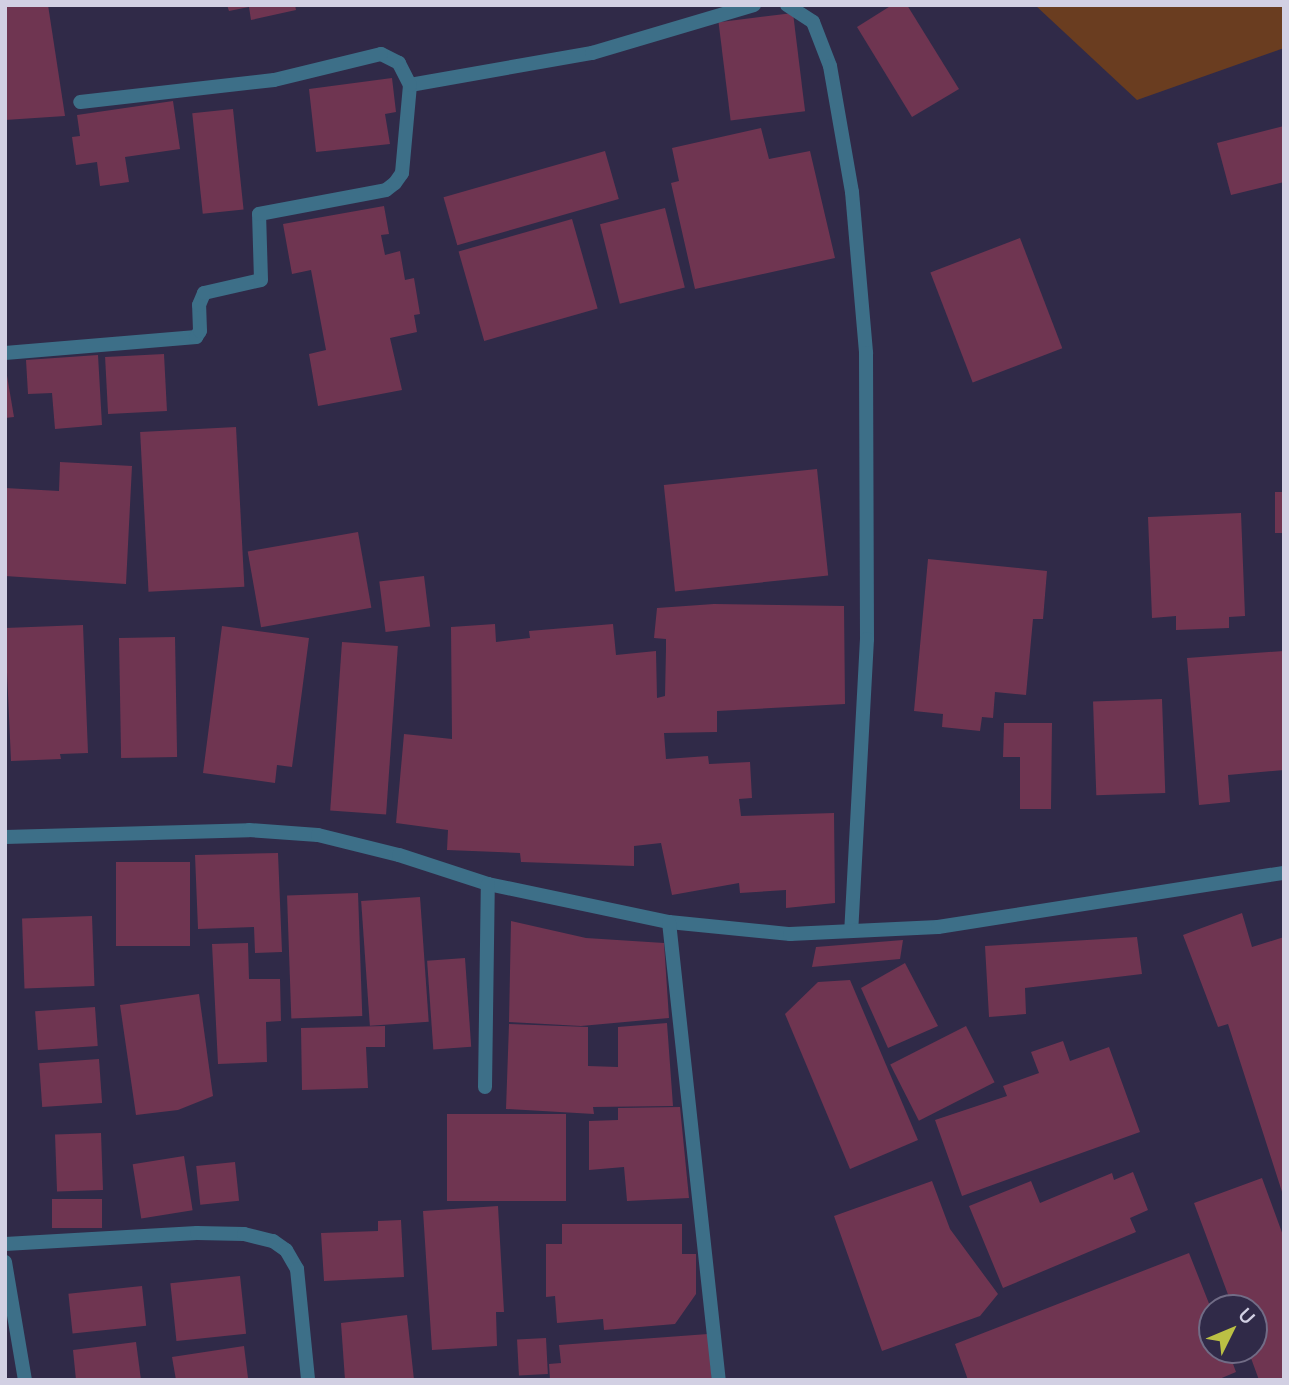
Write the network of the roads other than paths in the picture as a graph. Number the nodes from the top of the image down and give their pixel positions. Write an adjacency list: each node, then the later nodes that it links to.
1 (754, 5): 3 (street)
2 (787, 5): 10 (street)
3 (410, 85): 4 (street); 5 (street)
4 (80, 102)
5 (5, 353)
6 (5, 837): 8 (street)
7 (1284, 873): 10 (street)
8 (488, 884): 9 (street); 11 (street)
9 (669, 922): 10 (street); 16 (street)
10 (851, 930)
11 (485, 1087)
12 (5, 1244): 15 (street)
13 (5, 1262): 14 (street)
14 (25, 1380)
15 (308, 1380)
16 (719, 1380)

